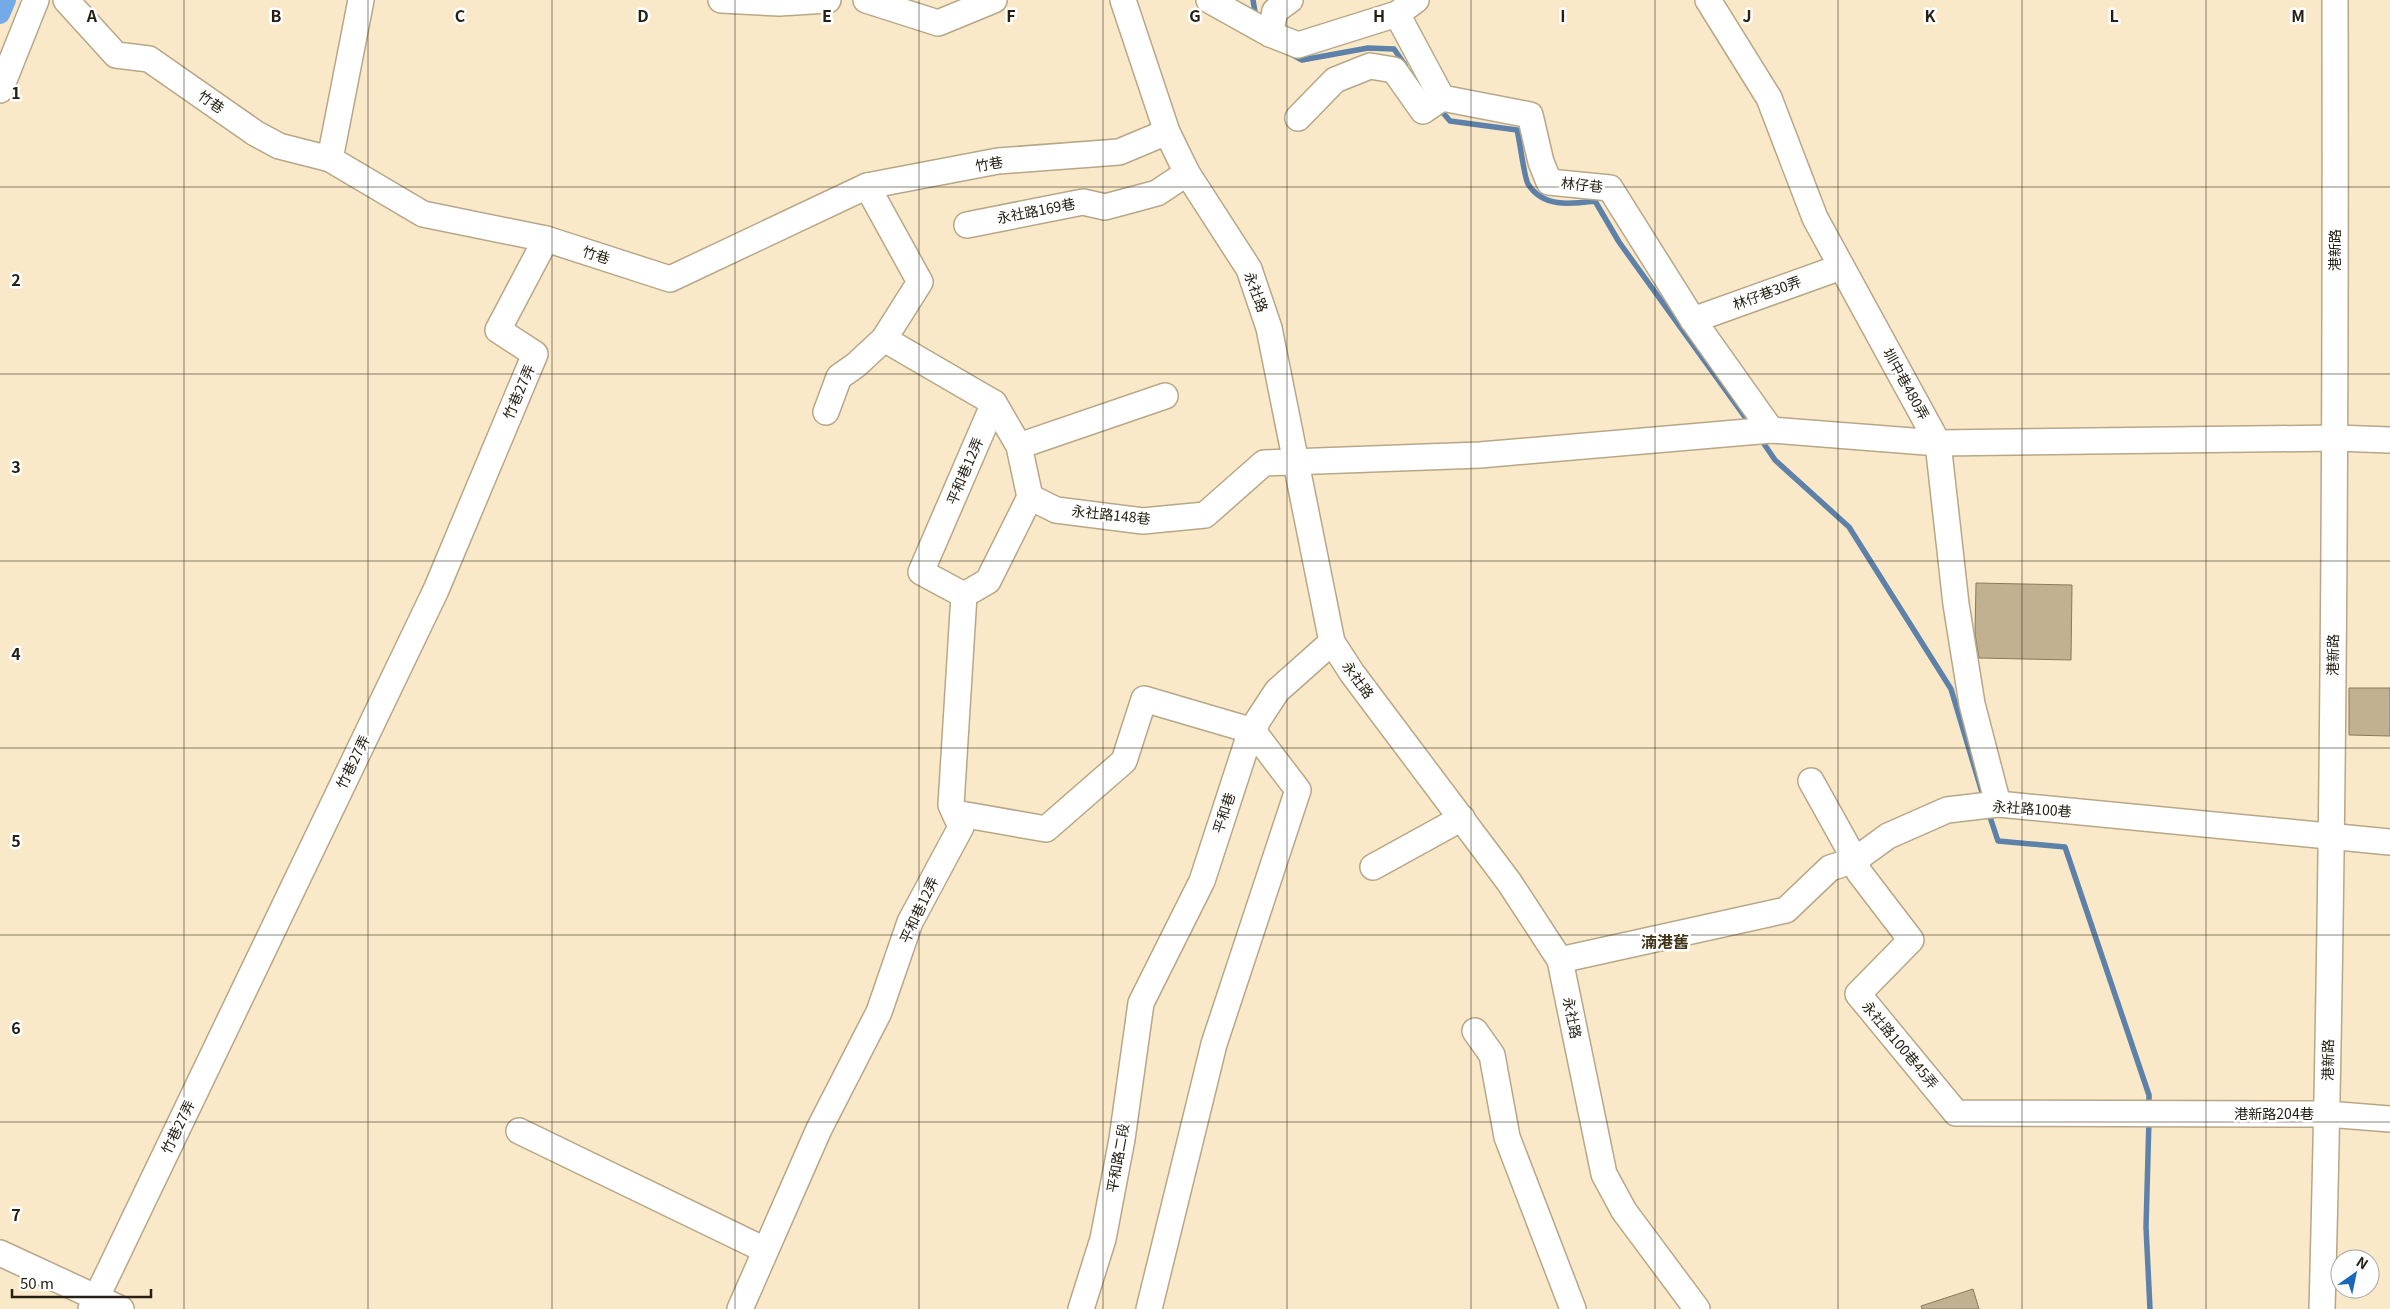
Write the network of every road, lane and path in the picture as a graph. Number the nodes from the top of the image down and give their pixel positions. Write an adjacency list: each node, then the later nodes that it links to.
1 (36, 0): 15 (street)
2 (66, 0): 19 (street, 竹巷)
3 (361, 0): 19 (street)
4 (721, 0): 5 (street)
5 (828, 0)
6 (866, 0): 7 (street)
7 (994, 0)
8 (1123, 0): 18 (street, 永社路)
9 (1209, 0): 14 (street)
10 (1290, 0): 14 (street)
11 (1708, 0): 24 (street, 圳中巷480弄)
12 (2335, 0): 31 (street, 港新路)
13 (1406, 7): 14 (street); 16 (street)
14 (1262, 30)
15 (0, 90)
16 (1442, 98): 17 (street); 25 (street, 林仔巷)
17 (1298, 118)
18 (1168, 132): 20 (street, 永社路); 21 (street, 竹巷)
19 (330, 159): 23 (street, 竹巷)
20 (1187, 173): 22 (street, 永社路169巷); 35 (street, 永社路)
21 (867, 186): 23 (street, 竹巷); 26 (street)
22 (967, 225)
23 (546, 239): 57 (street, 竹巷27弄)
24 (1841, 266): 25 (street, 林仔巷30弄); 33 (street, 圳中巷480弄)
25 (1693, 320): 30 (street, 林仔巷)
26 (884, 339): 28 (street); 29 (street)
27 (1165, 396): 34 (street)
28 (994, 403): 34 (street); 37 (street, 平和巷12弄)
29 (826, 412)
30 (1771, 430): 33 (street, 永社路148巷); 35 (street, 永社路148巷)
31 (2336, 438): 32 (street, 永社路148巷); 33 (street, 永社路148巷); 44 (street, 港新路)
32 (2390, 440)
33 (1938, 444): 41 (street, 圳中巷480弄)
34 (1019, 446): 36 (street)
35 (1297, 462): 36 (street, 永社路148巷); 38 (street, 永社路)
36 (1030, 497): 37 (street)
37 (964, 595): 42 (street, 平和巷12弄)
38 (1332, 642): 39 (street, 平和巷); 43 (street, 永社路)
39 (1252, 732): 42 (street); 49 (street, 平和巷); 61 (street)
40 (1811, 781): 46 (street, 永社路100巷45弄)
41 (1998, 804): 44 (street, 永社路100巷); 46 (street, 永社路100巷)
42 (955, 813): 55 (street, 平和巷12弄)
43 (1462, 818): 47 (street); 48 (street, 永社路)
44 (2330, 838): 45 (street, 永社路100巷); 52 (street, 港新路)
45 (2390, 842)
46 (1855, 860): 48 (street, 永社路100巷); 51 (street, 永社路100巷45弄)
47 (1373, 867)
48 (1560, 960): 63 (street, 永社路)
49 (1141, 1003): 60 (street, 平和路二段)
50 (1475, 1031): 62 (street)
51 (2149, 1113): 52 (street, 港新路204巷)
52 (2327, 1114): 53 (street, 港新路204巷); 64 (street, 港新路)
53 (2390, 1119)
54 (519, 1131): 55 (street)
55 (765, 1250): 59 (street)
56 (0, 1253): 57 (street)
57 (94, 1303): 58 (street)
58 (121, 1309)
59 (740, 1309)
60 (1081, 1309)
61 (1149, 1309)
62 (1573, 1309)
63 (1696, 1309)
64 (2322, 1309)

